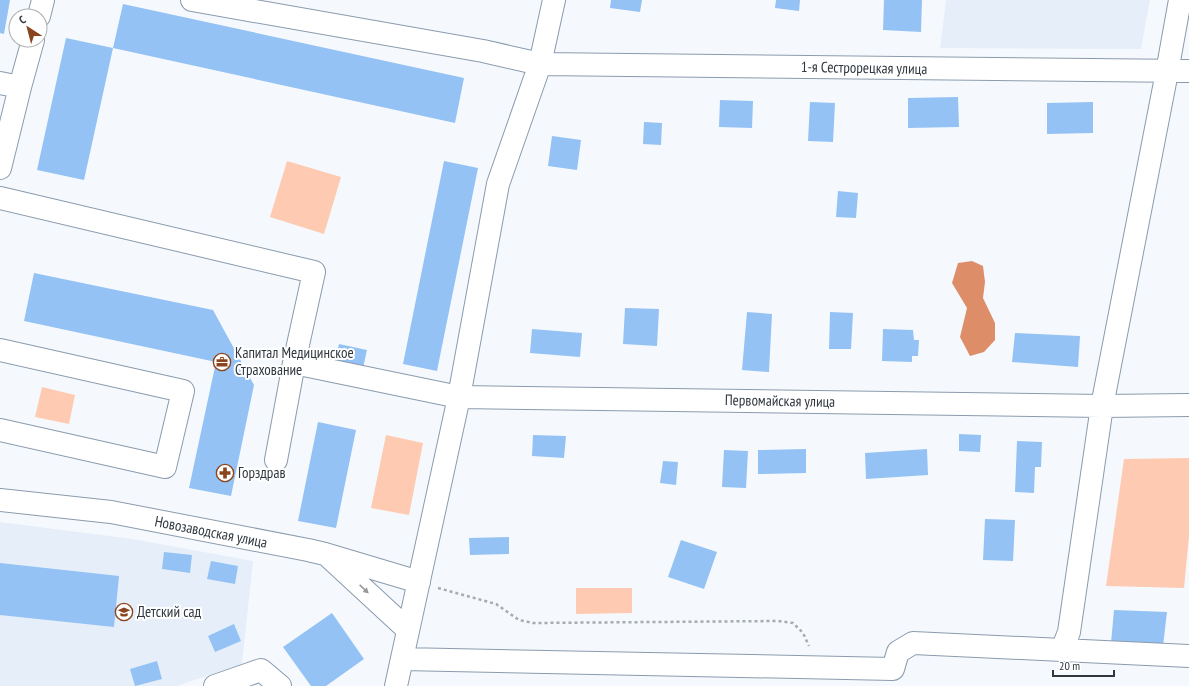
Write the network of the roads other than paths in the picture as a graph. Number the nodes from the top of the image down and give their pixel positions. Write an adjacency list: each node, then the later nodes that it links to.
1 (192, 0): 5 (street, 1-я Сестрорецкая улица)
2 (554, 0): 5 (street)
3 (1180, 0): 6 (street)
4 (29, 48): 8 (street)
5 (540, 64): 6 (street, 1-я Сестрорецкая улица); 13 (street)
6 (1167, 72): 7 (street, 1-я Сестрорецкая улица); 15 (street)
7 (1189, 72)
8 (10, 85): 9 (street)
9 (0, 168)
10 (0, 198): 12 (street)
11 (0, 350): 16 (street)
12 (294, 362): 13 (street, Первомайская улица); 17 (street)
13 (459, 397): 15 (street, Первомайская улица); 20 (street)
14 (1189, 405): 15 (street, Первомайская улица)
15 (1102, 406): 22 (street)
16 (0, 430)
17 (276, 460)
18 (0, 500): 19 (street, Новозаводская улица)
19 (325, 554): 20 (street, Новозаводская улица); 21 (street, one-way to 21)
20 (418, 582): 21 (street)
21 (408, 630): 24 (street)
22 (1062, 650): 23 (street); 25 (street)
23 (1189, 656)
24 (402, 659): 25 (street); 28 (street)
25 (894, 677)
26 (215, 686): 27 (street)
27 (280, 686)
28 (396, 686)

